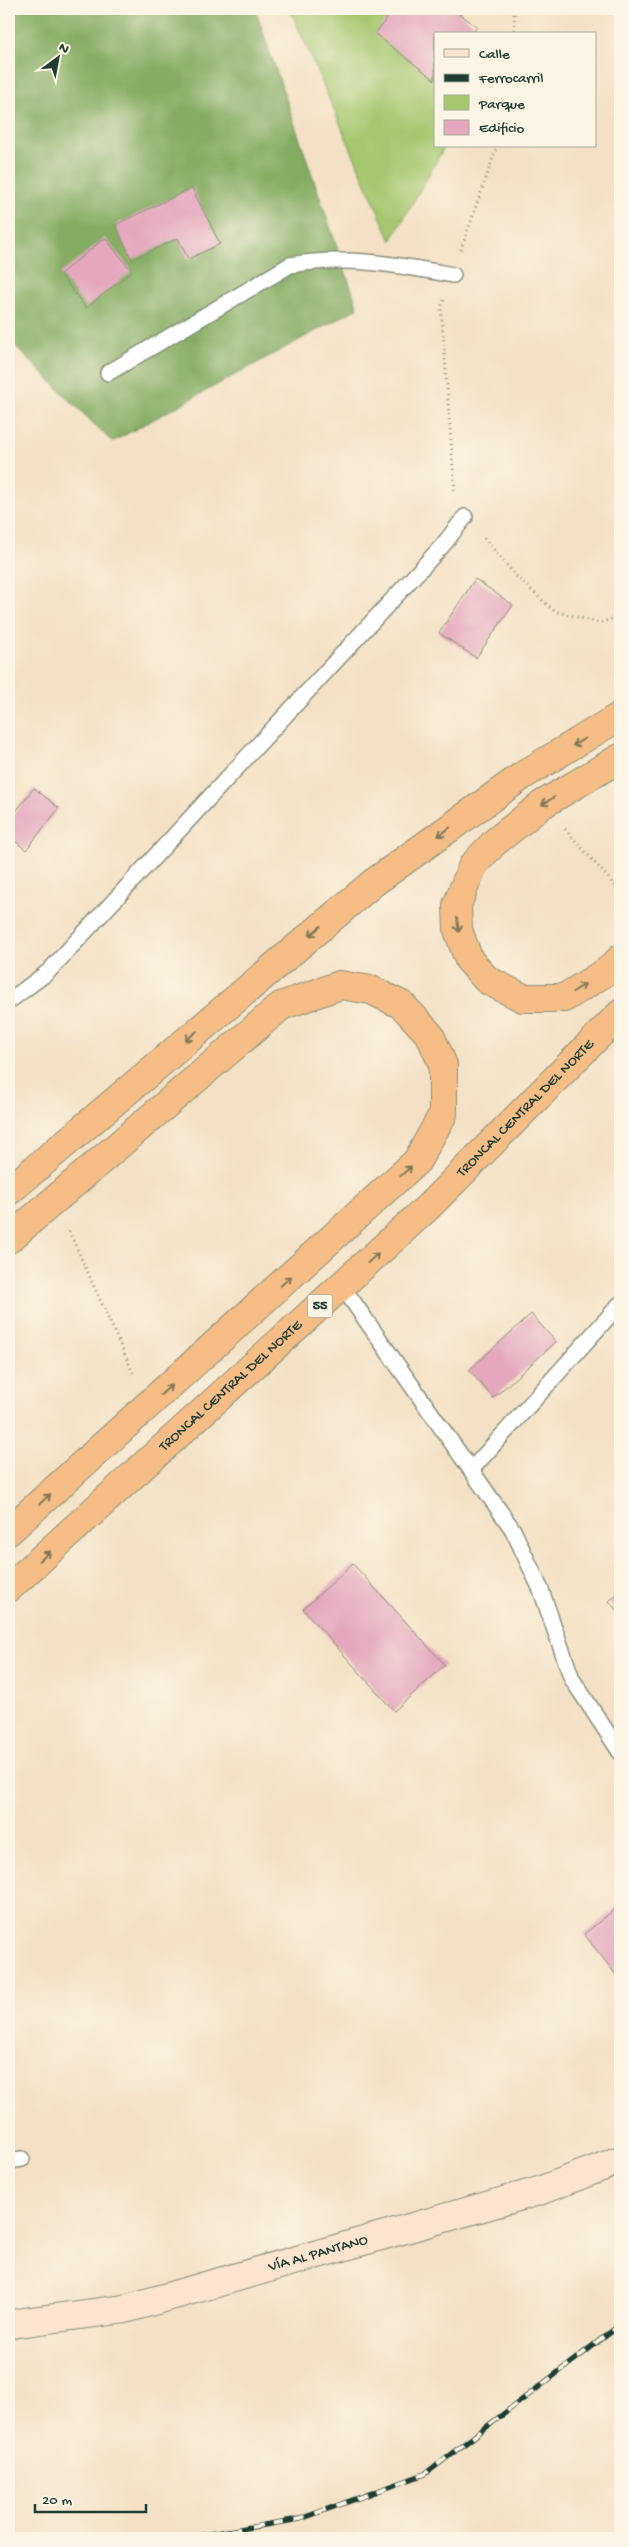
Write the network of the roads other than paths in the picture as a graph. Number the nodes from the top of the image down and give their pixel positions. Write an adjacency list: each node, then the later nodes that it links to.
1 (453, 275): 2 (lane)
2 (108, 373)
3 (466, 517): 7 (lane)
4 (620, 716): 9 (highway, one-way to 9)
5 (620, 758): 6 (highway, one-way to 6)
6 (620, 959)
7 (9, 1001)
8 (620, 1014): 11 (highway, TRONCAL CENTRAL DEL NORTE / 55, one-way to 8)
9 (9, 1190)
10 (9, 1240): 14 (highway, one-way to 10)
11 (342, 1286): 13 (lane); 15 (highway, TRONCAL CENTRAL DEL NORTE / 55, one-way to 11)
12 (620, 1304): 13 (lane)
13 (471, 1470): 16 (lane)
14 (9, 1531)
15 (9, 1588)
16 (620, 1752)
17 (620, 2160): 18 (main road, VÍA AL PANTANO)
18 (9, 2324)

